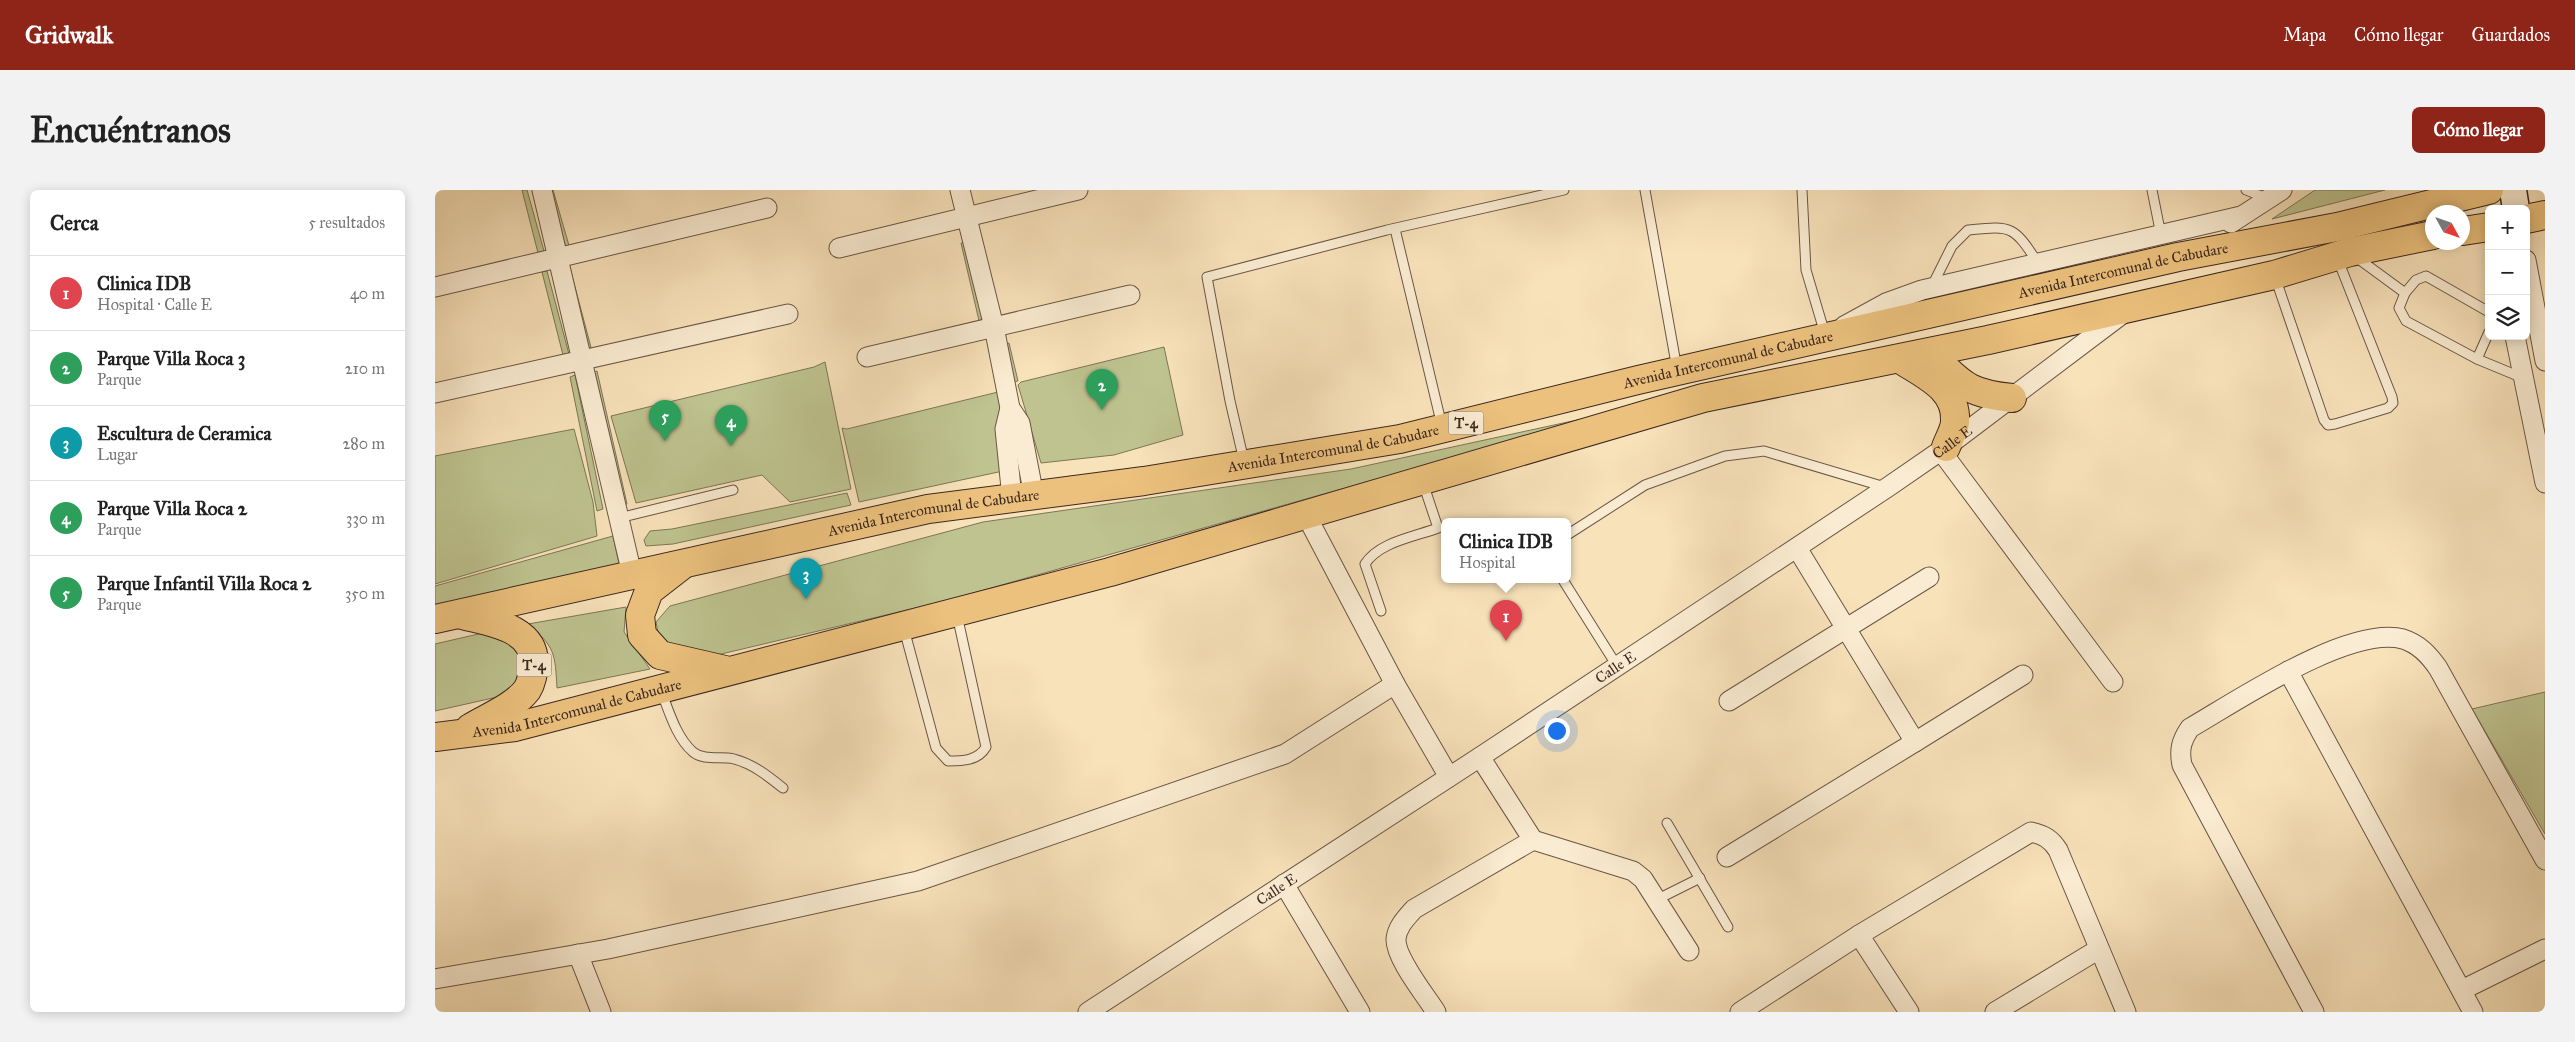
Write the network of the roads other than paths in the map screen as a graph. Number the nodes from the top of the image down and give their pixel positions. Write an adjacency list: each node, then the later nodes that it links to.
1 (542, 190): 27 (street)
2 (960, 190): 17 (street)
3 (1078, 190): 17 (street)
4 (1564, 190): 20 (lane)
5 (1645, 190): 48 (lane)
6 (1802, 190): 39 (lane)
7 (2152, 190): 22 (lane)
8 (2246, 190): 11 (lane)
9 (2488, 190): 12 (street); 26 (highway, Avenida Intercomunal de Cabudare / T-4)
10 (2513, 190): 13 (street)
11 (2276, 194): 16 (street)
12 (2490, 205)
13 (2516, 205)
14 (767, 208): 27 (street)
15 (2545, 215): 18 (highway)
16 (2241, 216): 22 (street); 26 (street)
17 (967, 217): 24 (street); 38 (street)
18 (2530, 218)
19 (2485, 228): 21 (highway)
20 (1395, 229): 52 (lane); 54 (lane)
21 (2470, 230)
22 (2161, 235): 28 (street)
23 (2425, 237): 25 (highway, Avenida Intercomunal de Cabudare / T-4)
24 (839, 248)
25 (2344, 254): 29 (highway, Avenida Intercomunal de Cabudare / T-4); 29 (lane); 33 (lane)
26 (2178, 257): 39 (highway, Avenida Intercomunal de Cabudare / T-4)
27 (558, 258): 31 (street); 46 (street)
28 (2038, 263): 32 (street); 32 (lane)
29 (2275, 275): 35 (highway, Avenida Intercomunal de Cabudare / T-4)
30 (2530, 281): 47 (street)
31 (435, 287)
32 (1931, 288): 39 (street)
33 (2405, 292): 36 (lane); 45 (lane)
34 (1130, 295): 38 (street)
35 (2132, 307): 42 (highway, Avenida Intercomunal de Cabudare / T-4); 51 (street, Calle E)
36 (2485, 310)
37 (788, 314): 46 (street)
38 (994, 327): 43 (street); 59 (street)
39 (1824, 337): 48 (highway, Avenida Intercomunal de Cabudare / T-4)
40 (2485, 340): 45 (lane)
41 (2516, 340): 49 (street)
42 (1931, 353): 44 (highway, Avenida Intercomunal de Cabudare / T-4); 51 (highway)
43 (867, 356)
44 (1900, 359): 53 (highway); 55 (highway, Avenida Intercomunal de Cabudare / T-4)
45 (2477, 359): 49 (lane)
46 (582, 360): 50 (street); 61 (street)
47 (2545, 361)
48 (1677, 371): 52 (highway, Avenida Intercomunal de Cabudare / T-4)
49 (2524, 379): 56 (street)
50 (435, 394)
51 (2012, 398): 53 (street, Calle E)
52 (1443, 429): 54 (highway, Avenida Intercomunal de Cabudare / T-4)
53 (1944, 449): 57 (street, Calle E); 78 (street)
54 (1245, 465): 59 (highway, Avenida Intercomunal de Cabudare / T-4)
55 (1422, 480): 60 (highway, Avenida Intercomunal de Cabudare / T-4); 62 (lane)
56 (2545, 483)
57 (1888, 488): 63 (lane); 64 (street, Calle E)
58 (733, 490): 61 (lane)
59 (1023, 497): 65 (highway, Avenida Intercomunal de Cabudare / T-4)
60 (1306, 515): 70 (highway, Avenida Intercomunal de Cabudare / T-4); 79 (street)
61 (619, 518): 66 (street)
62 (1441, 527): 69 (lane)
63 (1571, 532)
64 (1797, 548): 73 (street); 74 (street, Calle E)
65 (685, 563): 66 (highway, Avenida Intercomunal de Cabudare / T-4); 76 (highway, T-4)
66 (633, 574): 71 (highway, Avenida Intercomunal de Cabudare / T-4)
67 (1929, 577): 73 (street)
68 (1565, 583): 74 (lane)
69 (1381, 611)
70 (957, 612): 72 (highway, Avenida Intercomunal de Cabudare / T-4); 72 (lane)
71 (445, 617): 82 (highway, T-4)
72 (904, 626): 76 (highway, Avenida Intercomunal de Cabudare / T-4)
73 (1847, 630): 81 (street); 84 (street)
74 (1617, 666): 85 (street, Calle E)
75 (2288, 670): 91 (street); 102 (street); 111 (street)
76 (729, 671): 80 (highway, Avenida Intercomunal de Cabudare / T-4)
77 (2023, 675): 84 (street)
78 (2113, 682)
79 (1395, 684): 86 (street); 100 (street)
80 (661, 690): 82 (highway, Avenida Intercomunal de Cabudare / T-4); 87 (lane)
81 (1729, 701)
82 (462, 733): 83 (highway, Avenida Intercomunal de Cabudare / T-4)
83 (435, 737)
84 (1915, 742): 90 (street)
85 (1480, 757): 86 (street, Calle E); 89 (street)
86 (1449, 777): 93 (street, Calle E)
87 (783, 788)
88 (1667, 824): 92 (lane)
89 (1533, 840): 94 (street); 106 (street)
90 (1727, 857)
91 (2545, 860)
92 (1701, 878): 94 (lane); 95 (lane)
93 (1284, 884): 104 (street, Calle E); 105 (street)
94 (1656, 900): 99 (street)
95 (1728, 927)
96 (1859, 935): 98 (street); 107 (street); 108 (street)
97 (2545, 949): 102 (street)
98 (2099, 950): 109 (street); 110 (street)
99 (1689, 951)
100 (578, 954): 101 (street); 103 (street)
101 (435, 979)
102 (2462, 990): 112 (street)
103 (601, 1012)
104 (1088, 1012)
105 (1360, 1012)
106 (1437, 1012)
107 (1740, 1012)
108 (1909, 1012)
109 (1995, 1012)
110 (2126, 1012)
111 (2314, 1012)
112 (2473, 1012)

